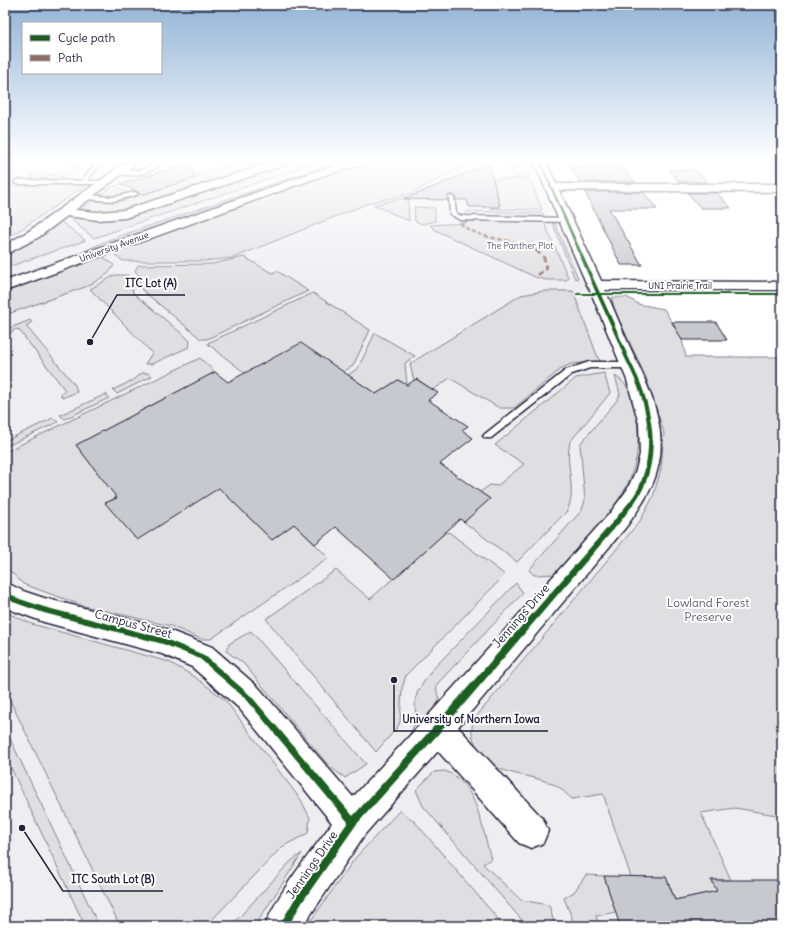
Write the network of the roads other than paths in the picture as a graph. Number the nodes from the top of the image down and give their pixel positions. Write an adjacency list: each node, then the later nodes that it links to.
1 (73, 205): 7 (street)
2 (152, 205): 7 (street)
3 (199, 205): 10 (main road, University Avenue)
4 (230, 205): 12 (main road, University Avenue)
5 (452, 205): 8 (lane)
6 (560, 205): 8 (main road)
7 (64, 212): 9 (street)
8 (566, 220): 11 (main road)
9 (5, 251)
10 (5, 272)
11 (595, 285): 13 (street); 14 (street, Jennings Drive)
12 (5, 286)
13 (782, 286)
14 (629, 365): 15 (lane); 17 (street, Jennings Drive)
15 (488, 436)
16 (5, 593): 18 (street, Campus Street)
17 (438, 728): 18 (street, Jennings Drive); 19 (street)
18 (353, 822): 20 (street, Jennings Drive)
19 (532, 831)
20 (283, 926)

